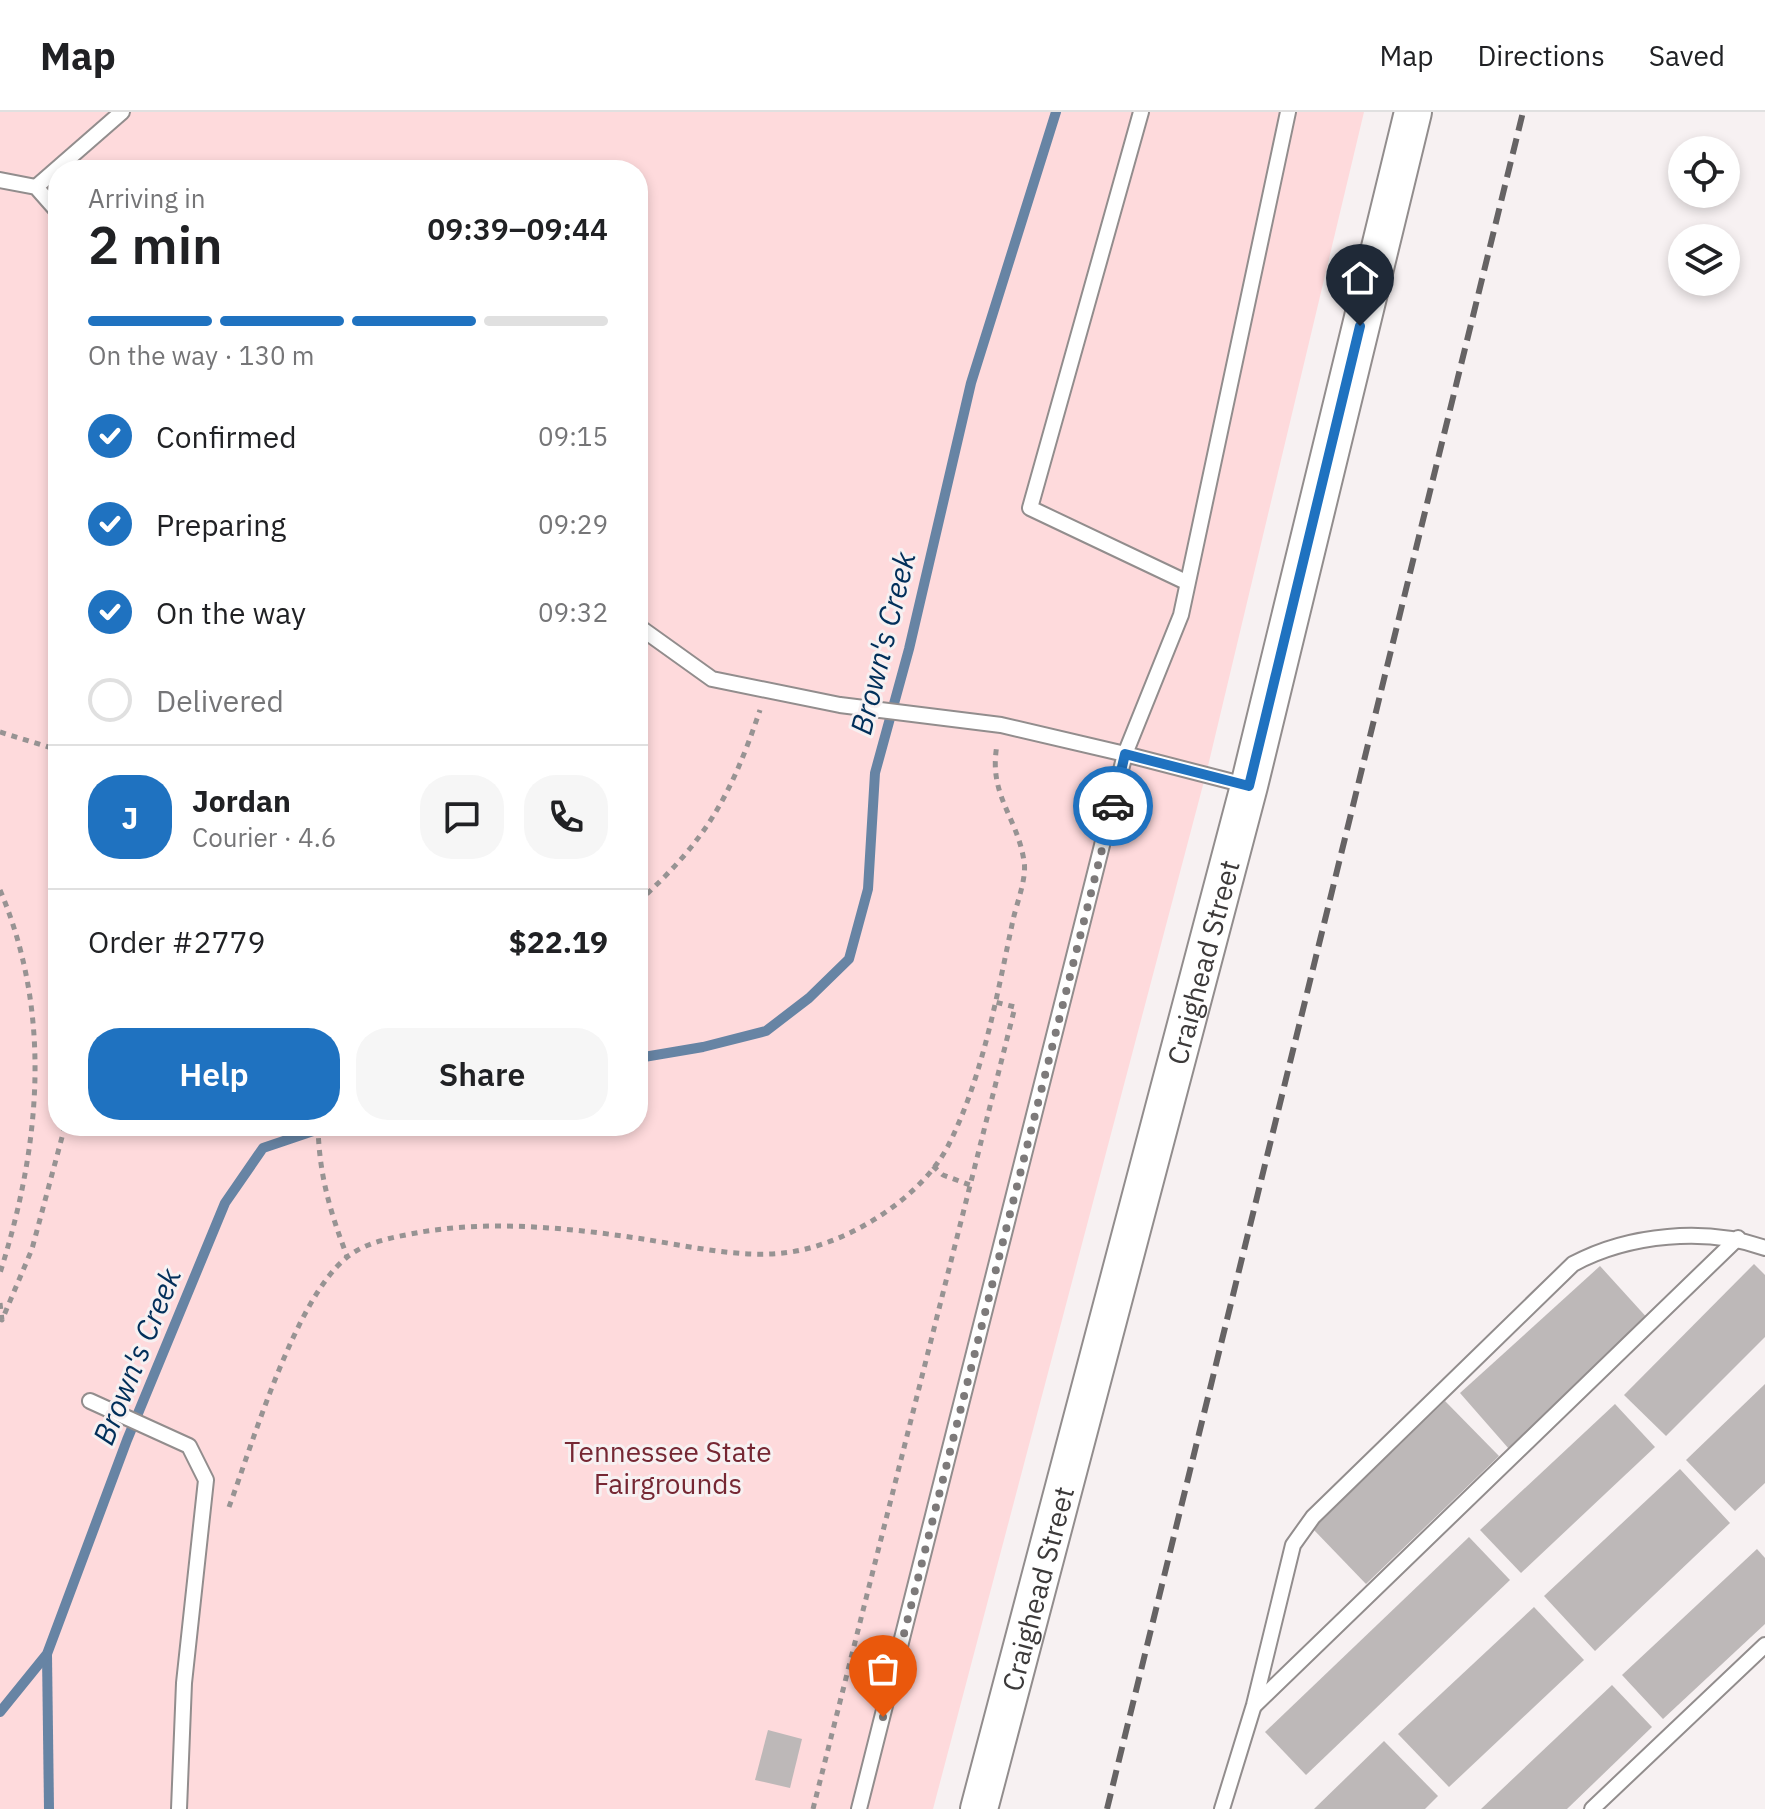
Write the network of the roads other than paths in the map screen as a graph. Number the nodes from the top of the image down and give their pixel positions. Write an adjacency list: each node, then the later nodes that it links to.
1 (122, 112): 5 (lane)
2 (1141, 112): 10 (lane)
3 (1288, 112): 10 (lane)
4 (1413, 112): 13 (street, Craighead Street)
5 (67, 160)
6 (48, 177): 8 (lane)
7 (0, 180): 8 (lane)
8 (36, 187): 9 (lane)
9 (48, 201)
10 (1186, 582): 12 (lane)
11 (648, 633): 12 (lane)
12 (1125, 754): 13 (lane); 20 (lane)
13 (1249, 786): 21 (street, Craighead Street)
14 (1738, 1238): 15 (lane); 18 (lane); 18 (lane)
15 (1765, 1248)
16 (90, 1401): 19 (lane)
17 (1765, 1645): 23 (lane)
18 (1254, 1705): 22 (lane)
19 (179, 1809)
20 (859, 1809)
21 (979, 1809)
22 (1222, 1809)
23 (1592, 1809)

